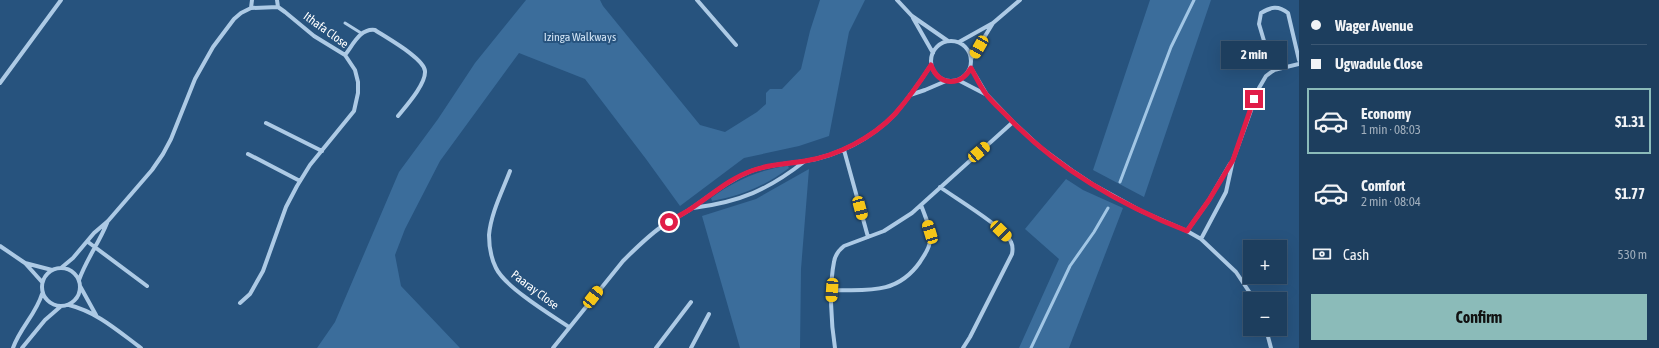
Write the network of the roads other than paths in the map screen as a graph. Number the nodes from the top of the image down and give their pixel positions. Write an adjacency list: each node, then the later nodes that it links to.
1 (61, 0): 26 (street)
2 (252, 0): 7 (street)
3 (277, 0): 8 (street)
4 (697, 0): 15 (street)
5 (897, 0): 9 (street)
6 (1020, 0): 11 (street)
7 (251, 8): 8 (street); 42 (street)
8 (278, 8): 17 (street, Ithafa Close)
9 (912, 16): 13 (street); 16 (street)
10 (345, 23): 12 (lane)
11 (993, 23): 14 (street); 18 (street)
12 (361, 33): 17 (street); 29 (street)
13 (948, 41): 14 (street); 16 (street)
14 (959, 42): 18 (street)
15 (736, 45)
16 (933, 53): 21 (street)
17 (345, 55): 33 (street, Ithafa Close)
18 (972, 60): 22 (street)
19 (1299, 60): 23 (street)
20 (1299, 64): 23 (street)
21 (931, 65): 25 (street); 28 (street)
22 (971, 68): 24 (street); 27 (street)
23 (1273, 72): 35 (street)
24 (958, 80): 25 (street); 27 (street)
25 (946, 81): 28 (street)
26 (0, 84)
27 (987, 95): 30 (street)
28 (910, 96): 32 (street)
29 (398, 116)
30 (1013, 122): 39 (street); 43 (street)
31 (266, 123): 33 (street)
32 (844, 150): 36 (street); 44 (street)
33 (322, 151): 38 (street, Ithafa Close)
34 (248, 154): 38 (street)
35 (1233, 160): 43 (street); 45 (street)
36 (805, 161): 41 (street); 41 (street)
37 (510, 171): 65 (street, Paaray Close)
38 (300, 182): 60 (street, Ithafa Close)
39 (940, 187): 40 (street); 74 (street)
40 (921, 205): 44 (street); 56 (street)
41 (691, 208): 65 (street)
42 (108, 221): 46 (street); 48 (street)
43 (1187, 231): 45 (street)
44 (868, 238): 56 (street)
45 (1201, 239): 57 (street)
46 (88, 242): 48 (street); 50 (street)
47 (0, 246): 49 (street)
48 (96, 247): 52 (street); 55 (street)
49 (24, 263): 51 (street); 53 (street)
50 (61, 268): 51 (street); 52 (street)
51 (52, 270): 53 (street)
52 (79, 280): 54 (street)
53 (42, 282): 58 (street)
54 (80, 286): 61 (street); 64 (street)
55 (147, 286)
56 (832, 290): 73 (street)
57 (1249, 292)
58 (42, 294): 62 (street); 67 (street)
59 (691, 302): 71 (street)
60 (240, 303)
61 (69, 305): 62 (street); 64 (street)
62 (60, 307): 68 (street)
63 (709, 314): 72 (street)
64 (97, 316): 69 (street)
65 (569, 327): 70 (street)
66 (1268, 336): 75 (street)
67 (13, 348)
68 (22, 348)
69 (141, 348)
70 (553, 348)
71 (656, 348)
72 (691, 348)
73 (835, 348)
74 (963, 348)
75 (1271, 348)

